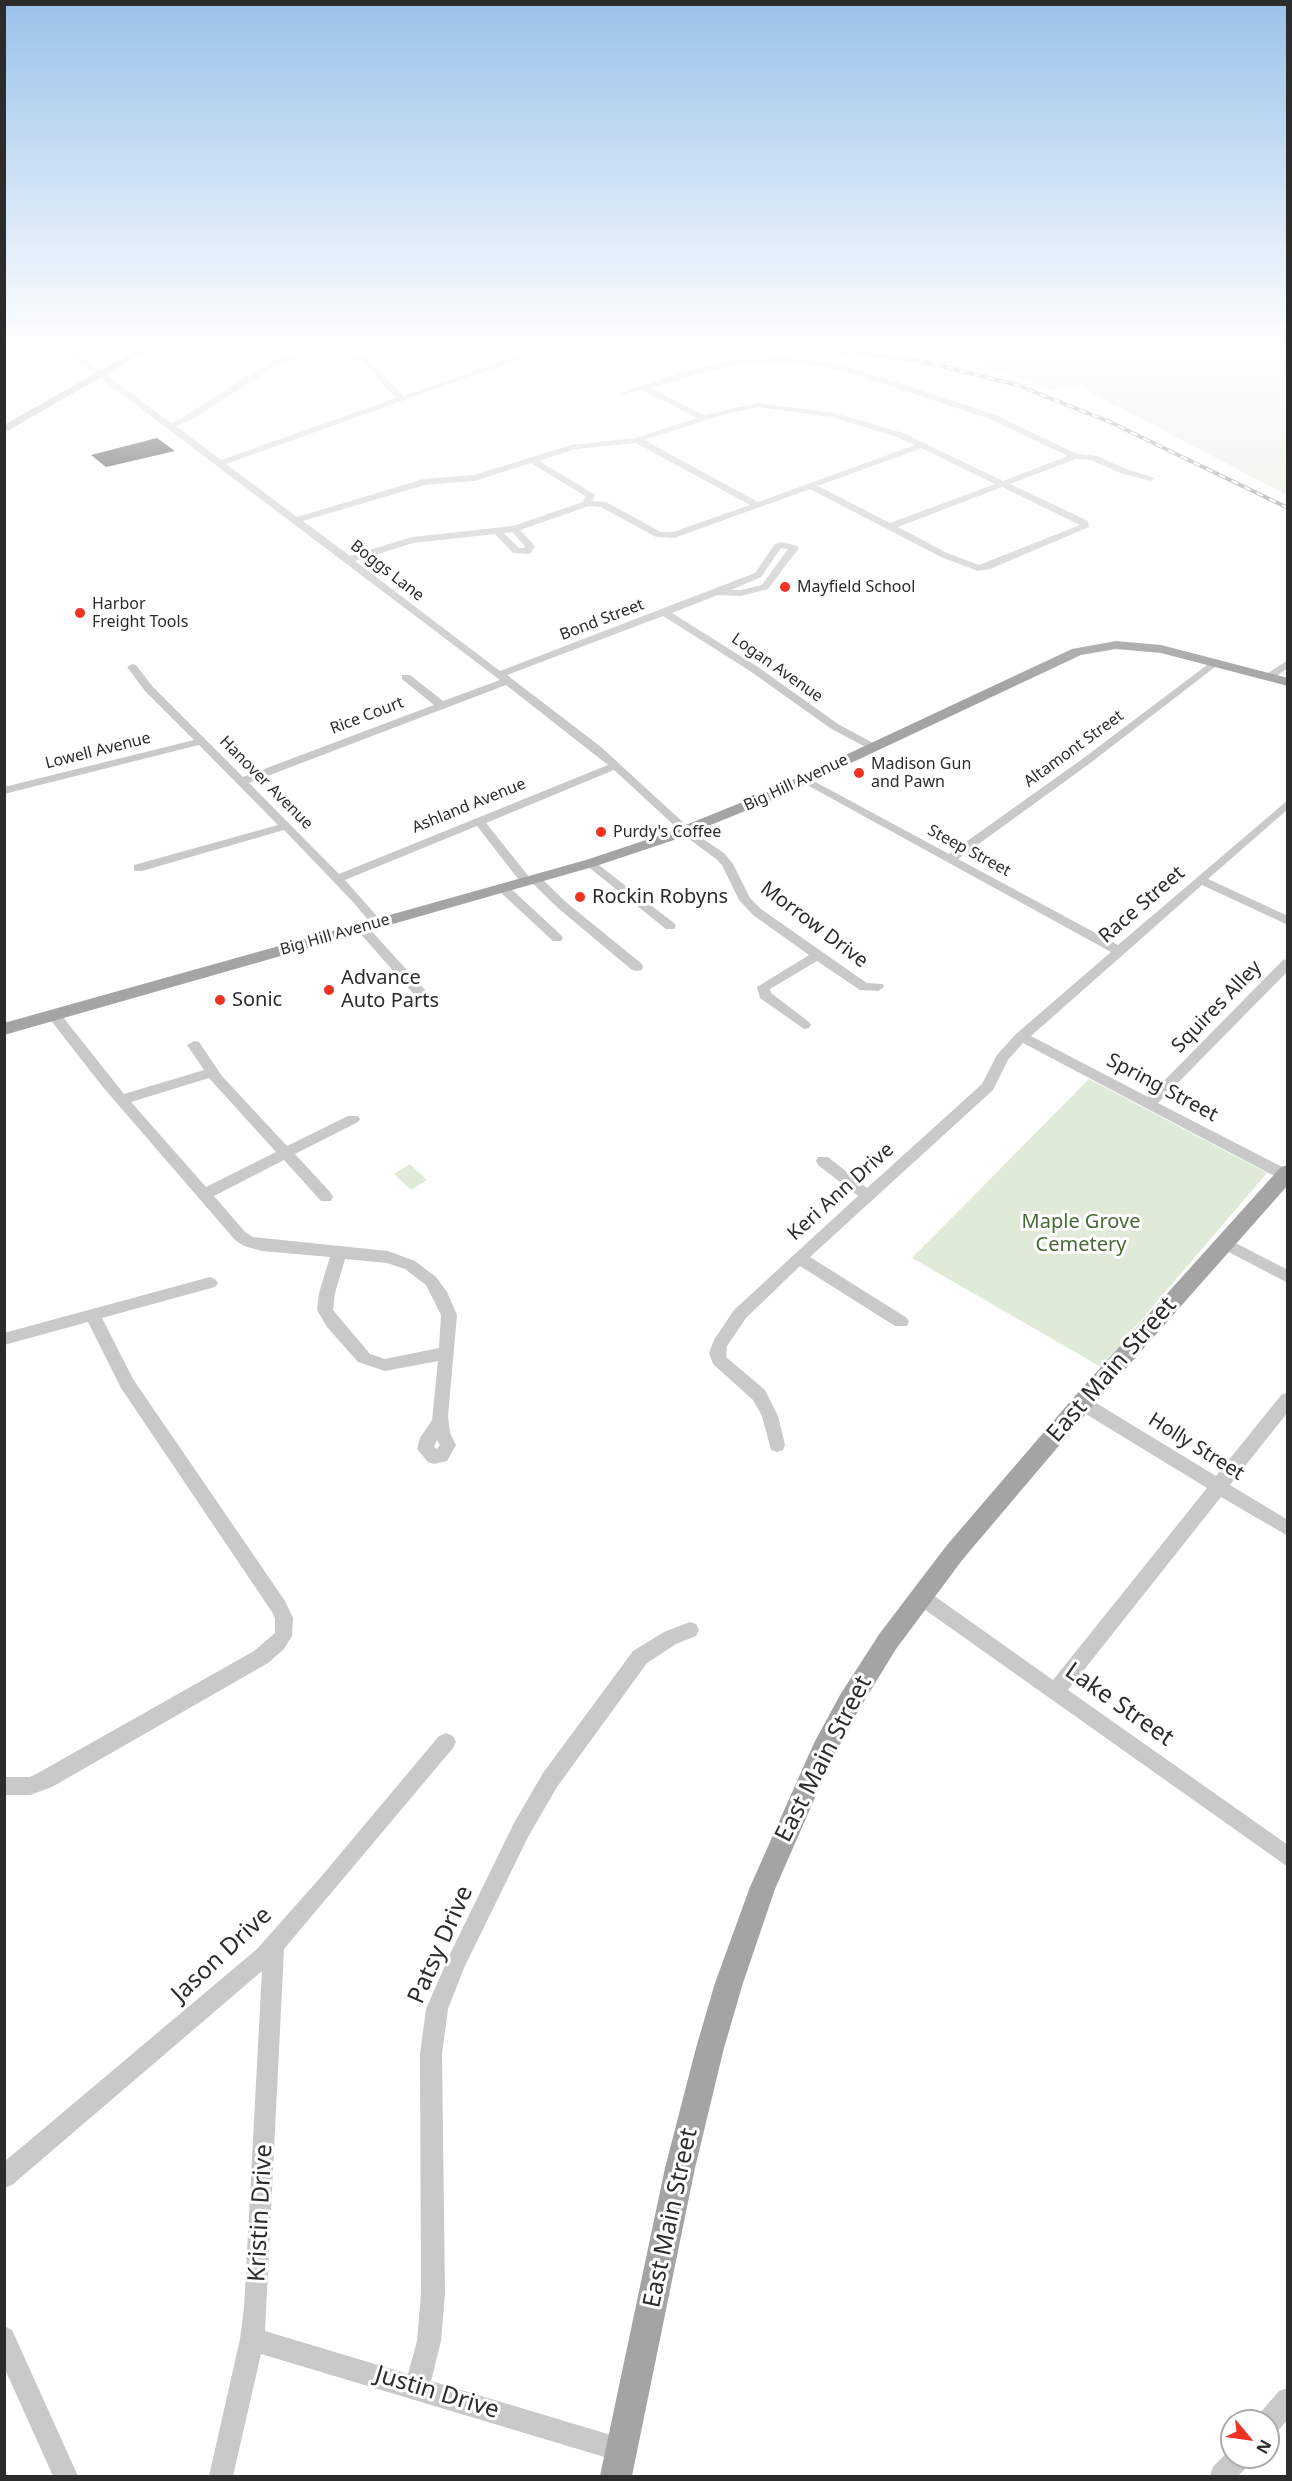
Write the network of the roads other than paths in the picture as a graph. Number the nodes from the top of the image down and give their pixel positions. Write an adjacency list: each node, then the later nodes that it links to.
1 (217, 461): 10 (street, Boggs Lane)
2 (226, 461): 10 (street)
3 (530, 461): 16 (street)
4 (533, 461): 14 (street)
5 (675, 461): 15 (street)
6 (878, 461): 13 (street)
7 (956, 461): 12 (street)
8 (1062, 461): 12 (street)
9 (1100, 461): 11 (street)
10 (220, 463): 16 (street, Boggs Lane)
11 (1150, 478)
12 (1003, 483): 17 (street); 17 (street)
13 (810, 485): 15 (street); 17 (street)
14 (589, 500): 15 (street); 18 (street)
15 (757, 505)
16 (296, 520): 21 (street, Boggs Lane)
17 (892, 526)
18 (514, 529): 19 (street); 19 (street)
19 (499, 532): 20 (street)
20 (447, 537): 21 (street); 22 (street)
21 (339, 553): 22 (street, Boggs Lane)
22 (348, 560): 30 (street, Boggs Lane)
23 (717, 592): 23 (street, Bond Street); 24 (street, Bond Street)
24 (664, 612): 30 (street, Bond Street); 34 (street, Logan Avenue)
25 (1215, 662): 29 (main road, Big Hill Avenue); 34 (main road, Big Hill Avenue); 43 (street, Altamont Street)
26 (1287, 663): 29 (street)
27 (132, 667): 33 (street, Hanover Avenue)
28 (406, 677): 32 (street)
29 (1269, 677): 31 (main road, Big Hill Avenue)
30 (502, 678): 32 (street, Rice Court); 35 (street, Boggs Lane)
31 (1287, 682)
32 (441, 705): 37 (street, Rice Court)
33 (200, 742): 37 (street, Hanover Avenue); 38 (street, Lowell Avenue)
34 (873, 747): 36 (main road, Big Hill Avenue)
35 (615, 765): 40 (street, Ashland Avenue); 42 (street, Boggs Lane)
36 (804, 780): 42 (main road, Big Hill Avenue); 43 (street, Steep Street)
37 (240, 782): 41 (street, Hanover Avenue)
38 (4, 791)
39 (1287, 803): 48 (street, Race Street)
40 (477, 820): 46 (street, Ashland Avenue); 47 (street)
41 (286, 826): 45 (street); 46 (street, Hanover Avenue)
42 (688, 830): 44 (main road, Big Hill Avenue); 55 (street, Morrow Drive)
43 (950, 859): 54 (street, Steep Street)
44 (591, 862): 47 (main road, Big Hill Avenue); 52 (street)
45 (138, 868)
46 (337, 879): 51 (street, Hanover Avenue)
47 (530, 880): 49 (main road, Big Hill Avenue); 57 (street)
48 (1200, 880): 50 (street); 54 (street, Race Street)
49 (503, 888): 51 (main road, Big Hill Avenue); 53 (street)
50 (1287, 921)
51 (369, 925): 59 (street, Hanover Avenue); 60 (main road, Big Hill Avenue)
52 (670, 926)
53 (557, 938)
54 (1119, 951): 63 (street, Race Street)
55 (818, 955): 58 (street, Morrow Drive); 61 (street)
56 (1287, 963): 67 (street, Squires Alley)
57 (637, 967)
58 (878, 987)
59 (431, 1005)
60 (54, 1015): 62 (main road, Big Hill Avenue); 66 (street)
61 (804, 1025)
62 (4, 1029)
63 (1021, 1037): 67 (street, Spring Street); 73 (street, Keri Ann Drive)
64 (194, 1045): 65 (street)
65 (212, 1072): 66 (street); 69 (street)
66 (121, 1100): 72 (street)
67 (1150, 1103): 71 (street, Spring Street)
68 (353, 1119): 69 (street)
69 (286, 1154): 72 (street); 74 (street)
70 (823, 1161): 73 (street)
71 (1286, 1173): 75 (main road, East Main Street)
72 (203, 1195): 76 (street)
73 (868, 1196): 77 (street, Keri Ann Drive)
74 (326, 1197)
75 (1224, 1243): 78 (street); 85 (main road, East Main Street)
76 (339, 1253): 83 (street); 83 (street)
77 (799, 1258): 81 (street); 87 (street, Keri Ann Drive)
78 (1287, 1277)
79 (210, 1283): 80 (street)
80 (93, 1316): 82 (street); 94 (street)
81 (901, 1322)
82 (4, 1339)
83 (447, 1353): 86 (street)
84 (1287, 1399): 88 (street)
85 (1082, 1403): 88 (street, Holly Street); 90 (main road, East Main Street)
86 (440, 1422)
87 (777, 1445)
88 (1219, 1485): 89 (street, Holly Street); 92 (street)
89 (1287, 1529)
90 (920, 1596): 92 (street, Lake Street); 101 (main road, East Main Street)
91 (690, 1630): 100 (street, Patsy Drive)
92 (1055, 1692): 95 (street, Lake Street)
93 (446, 1742): 96 (street, Jason Drive)
94 (4, 1786)
95 (1287, 1857)
96 (274, 1945): 97 (street, Jason Drive); 99 (street, Kristin Drive)
97 (4, 2177)
98 (4, 2338): 102 (street)
99 (252, 2339): 100 (street, Justin Drive); 103 (street, Kristin Drive)
100 (417, 2387): 101 (street, Justin Drive)
101 (621, 2450): 104 (main road, East Main Street)
102 (66, 2476)
103 (221, 2476)
104 (616, 2476)

